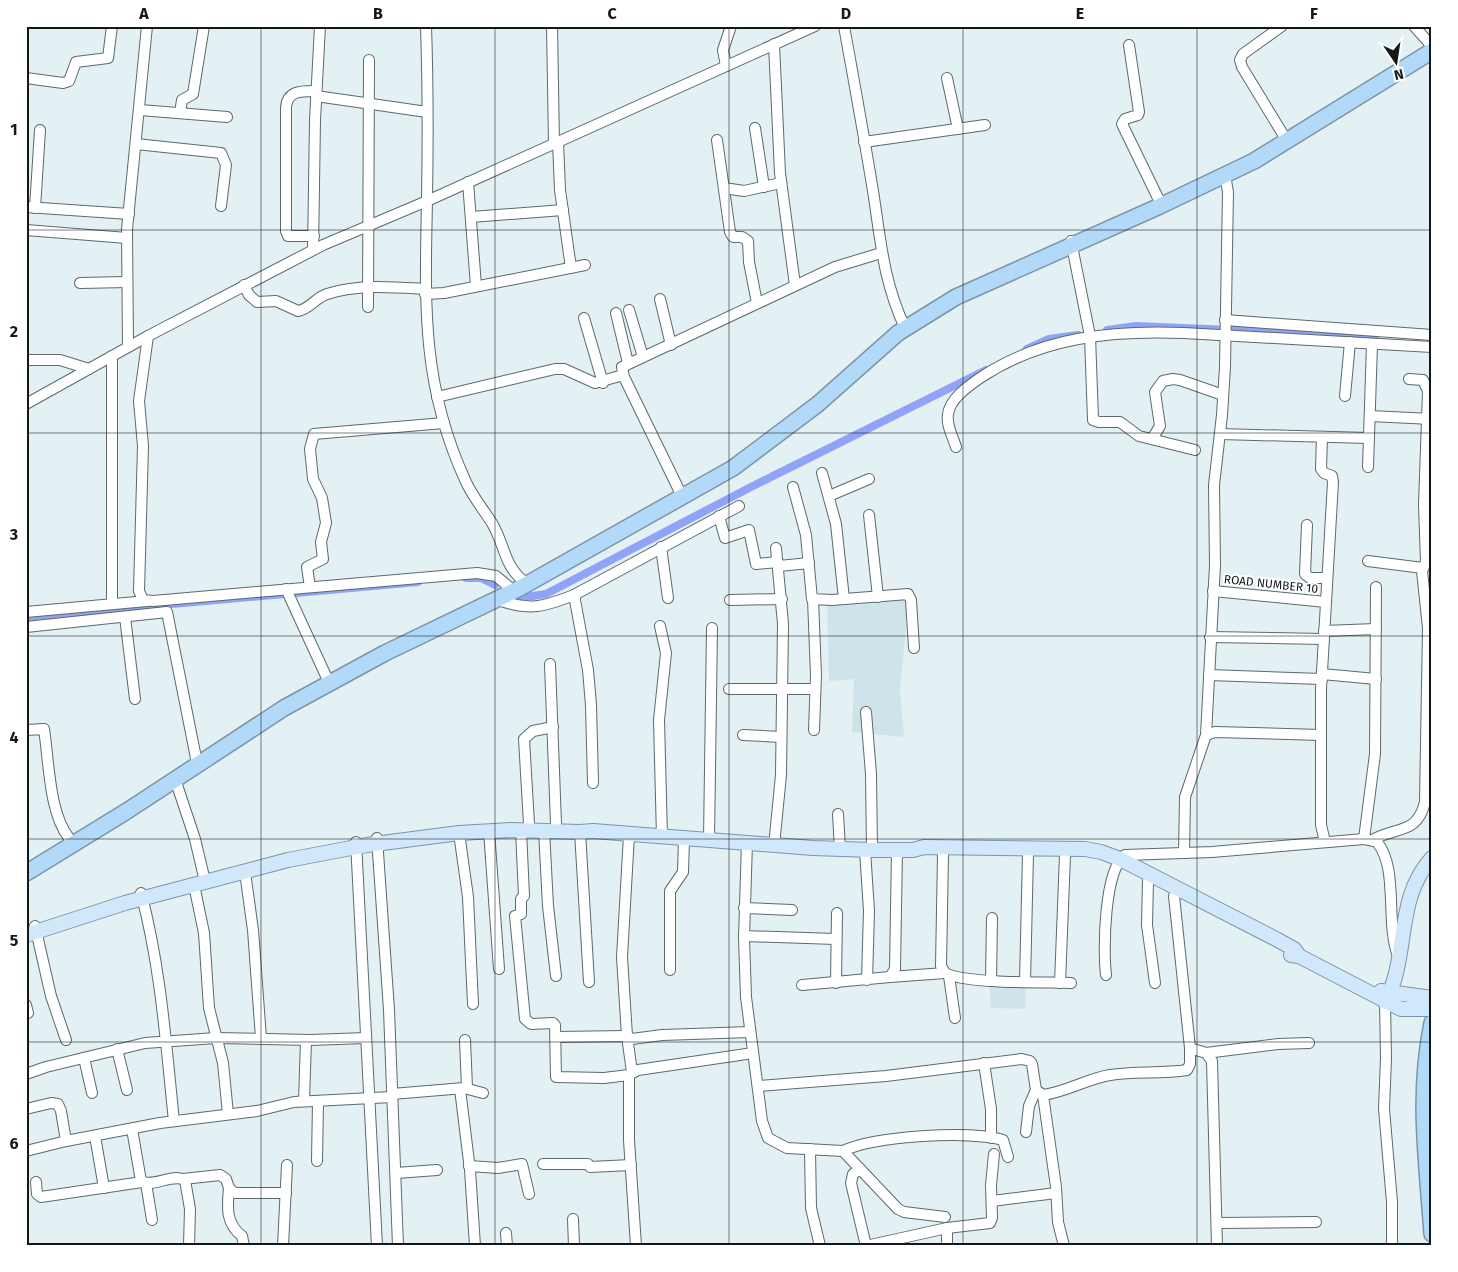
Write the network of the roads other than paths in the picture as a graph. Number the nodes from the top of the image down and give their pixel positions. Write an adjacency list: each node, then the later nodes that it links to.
1 (112, 26): 17 (street)
2 (147, 26): 21 (street)
3 (204, 26): 23 (street)
4 (320, 26): 19 (street)
5 (426, 26): 22 (street)
6 (552, 26): 32 (street)
7 (730, 26): 16 (street)
8 (815, 26): 12 (street)
9 (844, 26): 31 (street)
10 (1282, 26): 29 (street)
11 (1414, 26): 14 (street)
12 (774, 44): 16 (street); 36 (street)
13 (1129, 45): 39 (street)
14 (1431, 46): 29 (highway); 34 (highway)
15 (369, 60): 20 (street)
16 (726, 66): 32 (street)
17 (26, 78)
18 (947, 78): 27 (street)
19 (316, 93): 20 (street); 48 (street); 48 (street)
20 (370, 104): 22 (street); 46 (street)
21 (140, 110): 23 (street); 33 (street)
22 (427, 112): 40 (street)
23 (180, 113): 24 (street)
24 (227, 117)
25 (985, 125): 27 (street)
26 (755, 128): 37 (street)
27 (958, 129): 31 (street)
28 (40, 130): 42 (street)
29 (1284, 136): 39 (highway)
30 (717, 140): 38 (street)
31 (864, 142): 52 (street)
32 (556, 143): 35 (street); 43 (street)
33 (136, 144): 41 (street); 44 (street)
34 (1226, 175): 50 (highway); 68 (street)
35 (468, 182): 40 (street); 45 (street)
36 (781, 184): 37 (street); 58 (street)
37 (764, 187): 38 (street)
38 (724, 188): 63 (street)
39 (1159, 200): 50 (highway)
40 (427, 201): 46 (street); 61 (street)
41 (221, 206)
42 (31, 208): 44 (street)
43 (563, 210): 45 (street); 54 (street)
44 (129, 214): 49 (street)
45 (471, 217): 59 (street)
46 (370, 225): 51 (street); 60 (street)
47 (26, 230): 49 (street)
48 (314, 236): 51 (street)
49 (127, 238): 55 (street)
50 (1071, 242): 69 (highway); 72 (street)
51 (313, 250): 57 (street)
52 (881, 253): 58 (street); 69 (street)
53 (585, 265): 54 (street)
54 (571, 268): 59 (street)
55 (127, 282): 56 (street); 77 (street)
56 (80, 283)
57 (244, 285): 60 (street); 71 (street)
58 (795, 285): 63 (street)
59 (476, 286): 61 (street)
60 (368, 287): 61 (street); 64 (street)
61 (425, 291): 89 (street)
62 (660, 299): 76 (street)
63 (757, 303): 76 (street)
64 (368, 308)
65 (629, 310): 80 (street)
66 (616, 313): 82 (street)
67 (584, 318): 86 (street)
68 (1225, 320): 70 (street); 73 (street)
69 (904, 324): 104 (highway); 118 (highway)
70 (1432, 335)
71 (148, 336): 77 (street); 133 (street)
72 (1090, 336): 73 (street); 97 (street); 98 (street)
73 (1225, 336): 74 (street); 87 (street)
74 (1350, 342): 75 (street); 88 (street)
75 (1372, 344): 78 (street); 91 (street)
76 (671, 345): 80 (street)
77 (128, 347): 79 (street)
78 (1432, 347)
79 (112, 356): 83 (street); 135 (street)
80 (643, 357): 82 (street)
81 (26, 360): 83 (street)
82 (628, 363): 84 (street)
83 (89, 369): 90 (street)
84 (623, 375): 86 (street); 104 (street)
85 (1409, 379): 92 (street)
86 (602, 383): 89 (street)
87 (1223, 395): 94 (street); 97 (street)
88 (1345, 396)
89 (437, 397): 93 (street)
90 (26, 404)
91 (1370, 416): 92 (street); 96 (street)
92 (1430, 419): 110 (street)
93 (444, 423): 118 (street); 119 (street)
94 (1220, 434): 95 (street); 121 (street)
95 (1322, 437): 96 (street); 117 (street)
96 (1369, 438): 100 (street)
97 (1152, 439): 99 (street)
98 (956, 447)
99 (1195, 450)
100 (1368, 467)
101 (822, 473): 105 (street)
102 (869, 479): 105 (street)
103 (793, 487): 115 (street)
104 (679, 490): 118 (highway)
105 (829, 496): 129 (street)
106 (739, 506): 108 (street)
107 (869, 515): 125 (street)
108 (719, 516): 111 (street); 114 (street)
109 (1307, 525): 117 (street)
110 (1428, 540): 116 (street)
111 (661, 547): 124 (street); 126 (street)
112 (776, 548): 114 (street)
113 (1368, 561): 116 (street)
114 (779, 564): 115 (street); 127 (street)
115 (809, 564): 128 (street)
116 (1427, 564): 123 (street)
117 (1327, 578): 134 (street)
118 (518, 583): 119 (street); 131 (highway); 150 (highway)
119 (310, 587): 122 (street)
120 (1376, 587): 142 (street)
121 (1213, 591): 134 (street, ROAD NUMBER 10); 145 (street)
122 (287, 592): 130 (street); 150 (street)
123 (1428, 592): 143 (street)
124 (574, 595): 131 (street); 168 (street)
125 (878, 596): 129 (street); 146 (street)
126 (668, 598)
127 (782, 599): 132 (street); 153 (street)
128 (813, 599): 129 (street); 155 (street)
129 (844, 599)
130 (166, 600): 133 (street); 137 (street)
131 (498, 600): 156 (highway)
132 (730, 600)
133 (147, 601): 135 (street)
134 (1326, 602): 144 (street)
135 (112, 604): 136 (street)
136 (26, 612)
137 (167, 612): 138 (street); 166 (street)
138 (125, 617): 139 (street); 157 (street)
139 (26, 626)
140 (660, 626): 176 (street)
141 (712, 628): 180 (street)
142 (1376, 629): 144 (street); 152 (street)
143 (1430, 634): 148 (street)
144 (1324, 635): 145 (street); 151 (street)
145 (1210, 637): 149 (street)
146 (914, 648)
147 (550, 664): 159 (street)
148 (1430, 670): 179 (street)
149 (1209, 675): 151 (street); 163 (street)
150 (326, 676): 156 (highway)
151 (1322, 677): 152 (street); 164 (street)
152 (1376, 679): 179 (street)
153 (782, 688): 154 (street); 155 (street); 165 (street)
154 (729, 689)
155 (815, 689): 161 (street)
156 (304, 693): 166 (highway)
157 (135, 699)
158 (866, 712): 187 (street)
159 (553, 727): 170 (street); 171 (street)
160 (26, 730): 177 (street)
161 (814, 730)
162 (743, 735): 165 (street)
163 (1206, 735): 164 (street); 190 (street)
164 (1321, 735): 183 (street)
165 (782, 737): 185 (street)
166 (196, 760): 167 (highway); 177 (highway)
167 (175, 779): 198 (highway); 199 (street)
168 (593, 783)
169 (838, 814): 186 (street)
170 (525, 827): 171 (main road); 172 (main road); 181 (main road); 235 (street)
171 (550, 827): 173 (main road); 216 (street)
172 (489, 831): 174 (main road); 212 (street)
173 (587, 831): 175 (main road); 220 (street)
174 (459, 833): 181 (main road); 229 (street)
175 (629, 835): 176 (main road); 234 (street)
176 (662, 837): 178 (main road)
177 (69, 838): 196 (highway)
178 (684, 839): 180 (main road); 213 (street)
179 (1368, 839): 183 (street); 211 (street)
180 (709, 840): 182 (main road)
181 (377, 841): 184 (main road); 258 (street)
182 (747, 842): 185 (main road); 203 (street)
183 (1325, 842): 190 (street)
184 (356, 844): 197 (main road); 199 (main road); 238 (street)
185 (774, 846): 186 (main road)
186 (840, 849): 187 (main road)
187 (868, 850): 188 (main road); 218 (street)
188 (897, 850): 189 (main road); 217 (street)
189 (913, 850): 191 (main road); 195 (main road)
190 (1184, 853): 195 (street)
191 (943, 854): 192 (main road); 214 (street)
192 (1028, 854): 193 (main road); 222 (street)
193 (1065, 855): 195 (main road); 223 (street)
194 (1432, 858): 211 (main road)
195 (1118, 861): 200 (main road); 210 (main road); 215 (street)
196 (26, 865)
197 (245, 872): 199 (main road); 237 (street)
198 (26, 873)
199 (199, 881): 201 (main road); 236 (street)
200 (1148, 881): 202 (main road); 225 (street)
201 (142, 896): 207 (main road); 242 (street)
202 (1174, 896): 210 (main road); 244 (street)
203 (744, 908): 204 (street); 208 (street)
204 (792, 910)
205 (837, 913): 209 (street)
206 (992, 918): 219 (street)
207 (31, 930): 239 (street)
208 (744, 936): 209 (street); 233 (street)
209 (836, 939): 221 (street)
210 (1299, 956): 228 (main road)
211 (1398, 956): 228 (main road)
212 (499, 969)
213 (670, 970)
214 (947, 974): 217 (street); 219 (street); 231 (street)
215 (1106, 975)
216 (556, 976)
217 (890, 977): 218 (street)
218 (867, 980): 221 (street)
219 (991, 980): 222 (street)
220 (589, 982)
221 (836, 982): 226 (street)
222 (1025, 982): 223 (street)
223 (1060, 983): 224 (street)
224 (1071, 983)
225 (1155, 983)
226 (802, 986)
227 (1432, 998): 228 (main road)
228 (1394, 1000): 230 (main road); 314 (street)
229 (473, 1004)
230 (1432, 1010)
231 (956, 1018)
232 (1432, 1023): 299 (highway)
233 (750, 1032): 234 (street); 246 (street)
234 (626, 1036): 235 (street); 251 (street)
235 (556, 1037): 251 (street)
236 (216, 1038): 237 (street); 242 (street); 263 (street)
237 (261, 1038): 240 (street)
238 (366, 1038): 240 (street); 259 (street)
239 (66, 1040)
240 (306, 1040): 260 (street)
241 (465, 1040): 253 (street)
242 (167, 1041): 245 (street); 264 (street)
243 (1310, 1043): 247 (street)
244 (1190, 1048): 247 (street); 257 (street)
245 (117, 1049): 248 (street); 254 (street)
246 (753, 1053): 251 (street); 252 (street)
247 (1206, 1053): 296 (street)
248 (84, 1058): 250 (street); 255 (street)
249 (984, 1063): 252 (street); 257 (street); 268 (street)
250 (26, 1074)
251 (630, 1074): 278 (street)
252 (758, 1086): 270 (street)
253 (464, 1089): 256 (street); 258 (street); 279 (street)
254 (127, 1090)
255 (92, 1093)
256 (483, 1093)
257 (1040, 1093): 266 (street); 289 (street)
258 (392, 1096): 259 (street); 282 (street)
259 (369, 1098): 261 (street); 303 (street)
260 (304, 1101): 261 (street); 263 (street)
261 (318, 1101): 275 (street)
262 (26, 1109): 269 (street)
263 (228, 1114): 264 (street)
264 (174, 1121): 265 (street)
265 (132, 1129): 267 (street); 285 (street)
266 (1026, 1132)
267 (95, 1136): 269 (street); 286 (street)
268 (991, 1138): 272 (street); 274 (street)
269 (66, 1141): 271 (street)
270 (810, 1149): 272 (street); 309 (street)
271 (26, 1151)
272 (843, 1151): 280 (street)
273 (994, 1154): 291 (street)
274 (1008, 1157)
275 (317, 1161)
276 (543, 1164): 278 (street)
277 (287, 1165): 288 (street)
278 (631, 1165): 308 (street)
279 (469, 1166): 290 (street); 305 (street)
280 (860, 1169): 292 (street); 310 (street)
281 (437, 1170): 282 (street)
282 (396, 1173): 304 (street)
283 (184, 1179): 285 (street); 287 (street); 300 (street)
284 (36, 1182): 286 (street)
285 (144, 1183): 286 (street); 294 (street)
286 (104, 1188)
287 (229, 1188): 288 (street); 301 (street)
288 (286, 1193): 302 (street)
289 (1056, 1193): 291 (street); 312 (street)
290 (529, 1194)
291 (992, 1201): 297 (street)
292 (945, 1217)
293 (573, 1219): 307 (street)
294 (152, 1220)
295 (1316, 1222): 296 (street)
296 (1218, 1223): 313 (street)
297 (947, 1228): 310 (street); 311 (street)
298 (506, 1233): 306 (street)
299 (1432, 1234)
300 (189, 1246)
301 (244, 1246)
302 (283, 1246)
303 (377, 1246)
304 (398, 1246)
305 (475, 1246)
306 (507, 1246)
307 (574, 1246)
308 (636, 1246)
309 (820, 1246)
310 (866, 1246)
311 (947, 1246)
312 (1064, 1246)
313 (1217, 1246)
314 (1392, 1246)

